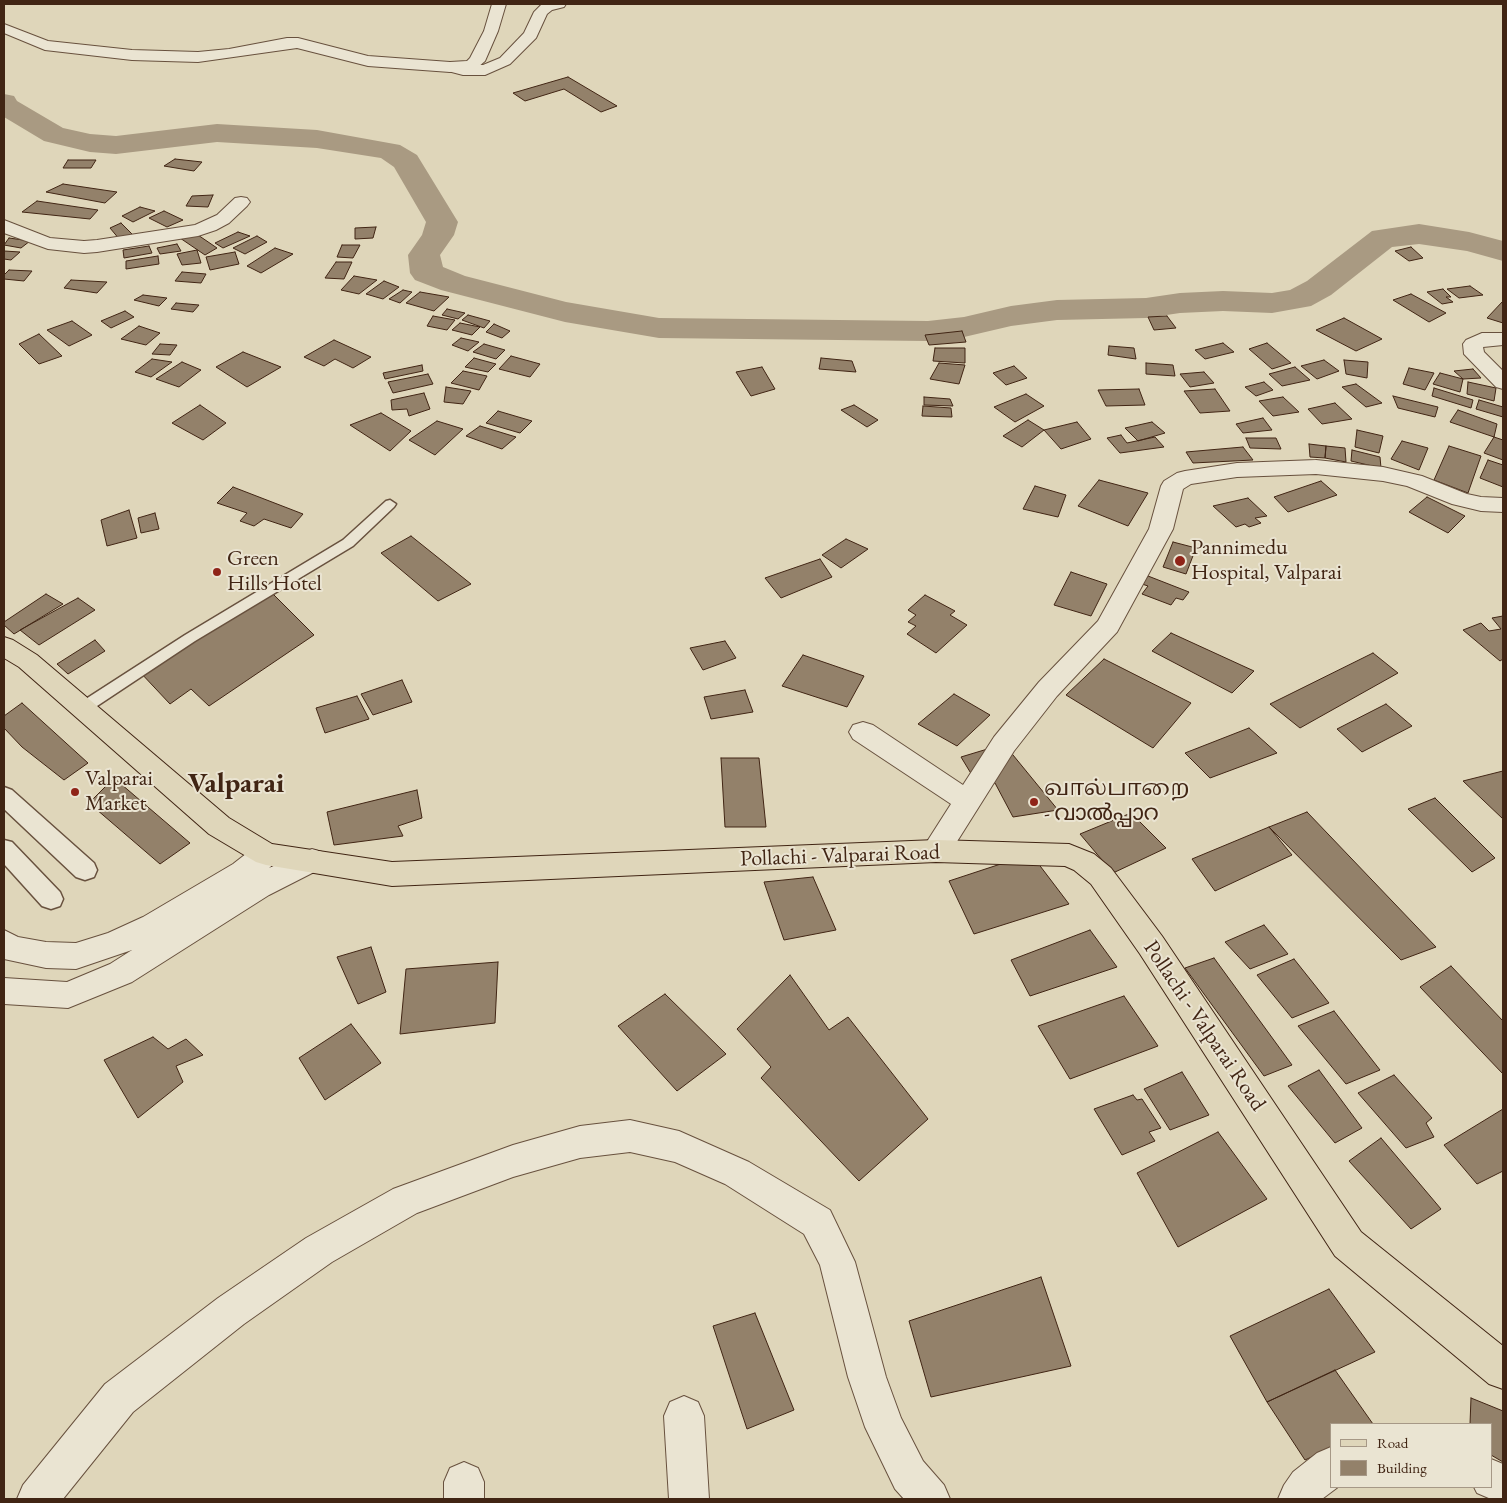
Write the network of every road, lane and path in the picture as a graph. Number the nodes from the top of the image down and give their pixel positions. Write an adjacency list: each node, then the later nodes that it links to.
1 (499, 4): 4 (street)
2 (558, 4): 4 (street)
3 (4, 28): 4 (street)
4 (450, 67)
5 (240, 202): 6 (street)
6 (4, 226)
7 (1503, 339): 8 (street)
8 (1503, 383)
9 (390, 504): 12 (lane)
10 (1503, 505): 15 (street)
11 (4, 646): 12 (main road, Pollachi - Valparai Road)
12 (83, 708): 18 (main road, Pollachi - Valparai Road)
13 (863, 732): 15 (street)
14 (4, 796): 20 (street)
15 (967, 801): 17 (street)
16 (4, 849): 21 (street)
17 (936, 851): 19 (main road, Pollachi - Valparai Road); 24 (main road, Pollachi - Valparai Road)
18 (266, 854): 19 (main road, Pollachi - Valparai Road); 22 (street)
19 (312, 860): 23 (street)
20 (85, 870)
21 (51, 899)
22 (4, 943)
23 (4, 991)
24 (1503, 1370)
25 (684, 1416): 28 (street)
26 (1330, 1468): 30 (street)
27 (37, 1499): 29 (street)
28 (690, 1499)
29 (930, 1499)
30 (1298, 1499)

